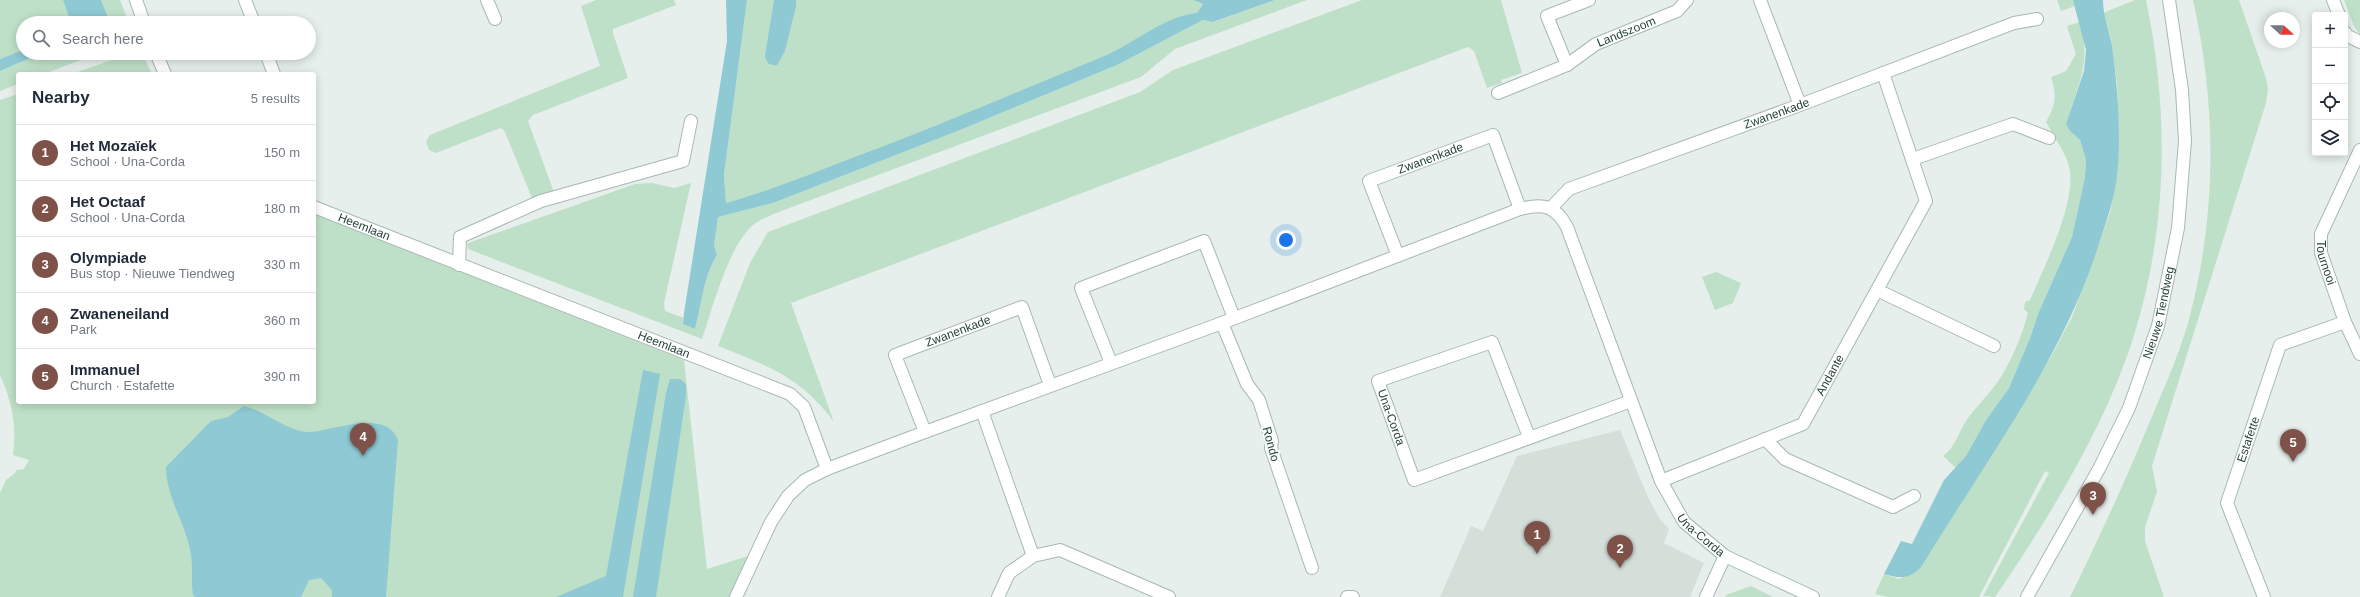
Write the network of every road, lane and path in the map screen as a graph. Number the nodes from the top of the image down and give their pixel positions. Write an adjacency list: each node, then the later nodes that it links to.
1 (136, 0): 10 (street)
2 (245, 0): 11 (street)
3 (487, 0): 12 (street)
4 (1589, 0): 18 (street)
5 (1686, 0): 18 (street, Landszoom)
6 (1760, 0): 23 (street)
7 (2169, 0): 59 (street, Nieuwe Tiendweg)
8 (2334, 0): 9 (street)
9 (2338, 12)
10 (142, 16)
11 (251, 16)
12 (495, 19)
13 (2037, 19): 21 (street, Zwanenkade)
14 (2348, 36): 15 (street)
15 (2360, 42)
16 (159, 60): 19 (street)
17 (269, 60): 20 (street)
18 (1567, 65): 22 (street, Landszoom)
19 (164, 72)
20 (273, 72)
21 (1883, 73): 23 (street, Zwanenkade); 27 (street, Andante)
22 (1498, 93)
23 (1800, 105): 29 (street, Zwanenkade)
24 (691, 121): 32 (street)
25 (2049, 138): 27 (street)
26 (2360, 150): 35 (street, Tournooi)
27 (1913, 159): 33 (street, Andante)
28 (316, 208): 32 (street, Heemlaan)
29 (1551, 208): 30 (street); 41 (street, Una-Corda)
30 (1520, 209): 31 (street); 31 (street, Zwanenkade)
31 (1398, 256): 34 (street)
32 (459, 265): 46 (street, Heemlaan)
33 (1877, 290): 37 (street); 45 (street, Andante)
34 (1234, 318): 36 (street); 39 (street)
35 (2345, 322): 38 (street, Tournooi); 60 (street, Estafette)
36 (1222, 323): 39 (street); 51 (street, Rondo)
37 (1994, 346)
38 (2360, 354)
39 (1112, 363): 40 (street)
40 (1050, 385): 42 (street); 43 (street, Zwanenkade)
41 (1631, 401): 44 (street, Una-Corda); 47 (street, Una-Corda)
42 (982, 411): 43 (street); 49 (street)
43 (925, 432): 46 (street)
44 (1529, 437): 44 (street, Una-Corda)
45 (1766, 439): 47 (street, Andante); 48 (street)
46 (827, 469): 52 (street)
47 (1661, 481): 50 (street, Una-Corda)
48 (1914, 496)
49 (1033, 556): 53 (street); 54 (street)
50 (1725, 556): 57 (street); 58 (street, Una-Corda)
51 (1312, 568)
52 (736, 597)
53 (998, 597)
54 (1169, 597)
55 (1347, 597): 56 (street)
56 (1353, 597)
57 (1706, 597)
58 (1813, 597)
59 (2027, 597)
60 (2264, 597)

